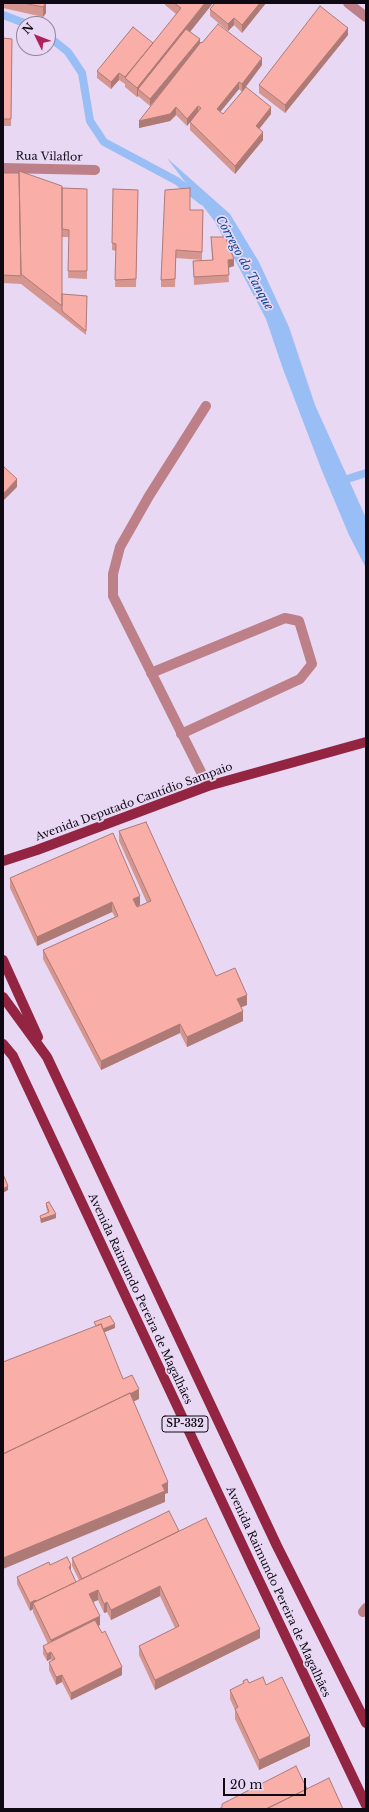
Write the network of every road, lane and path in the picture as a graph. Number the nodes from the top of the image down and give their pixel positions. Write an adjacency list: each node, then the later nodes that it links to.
1 (348, 3): 2 (street)
2 (366, 17)
3 (3, 168): 4 (street, Rua Vilaflor)
4 (95, 170)
5 (206, 406): 6 (street)
6 (151, 673): 7 (street); 7 (street)
7 (181, 734): 9 (street)
8 (366, 742): 9 (main road, Avenida Deputado Cantídio Sampaio)
9 (208, 786): 10 (main road, Avenida Deputado Cantídio Sampaio)
10 (3, 861)
11 (3, 960): 14 (main road)
12 (3, 997): 14 (main road, Avenida Raimundo Pereira de Magalhães / SP-332)
13 (3, 1044): 16 (main road, Avenida Raimundo Pereira de Magalhães / SP-332)
14 (48, 1057): 15 (main road, Avenida Raimundo Pereira de Magalhães / SP-332)
15 (366, 1723)
16 (366, 1804)

